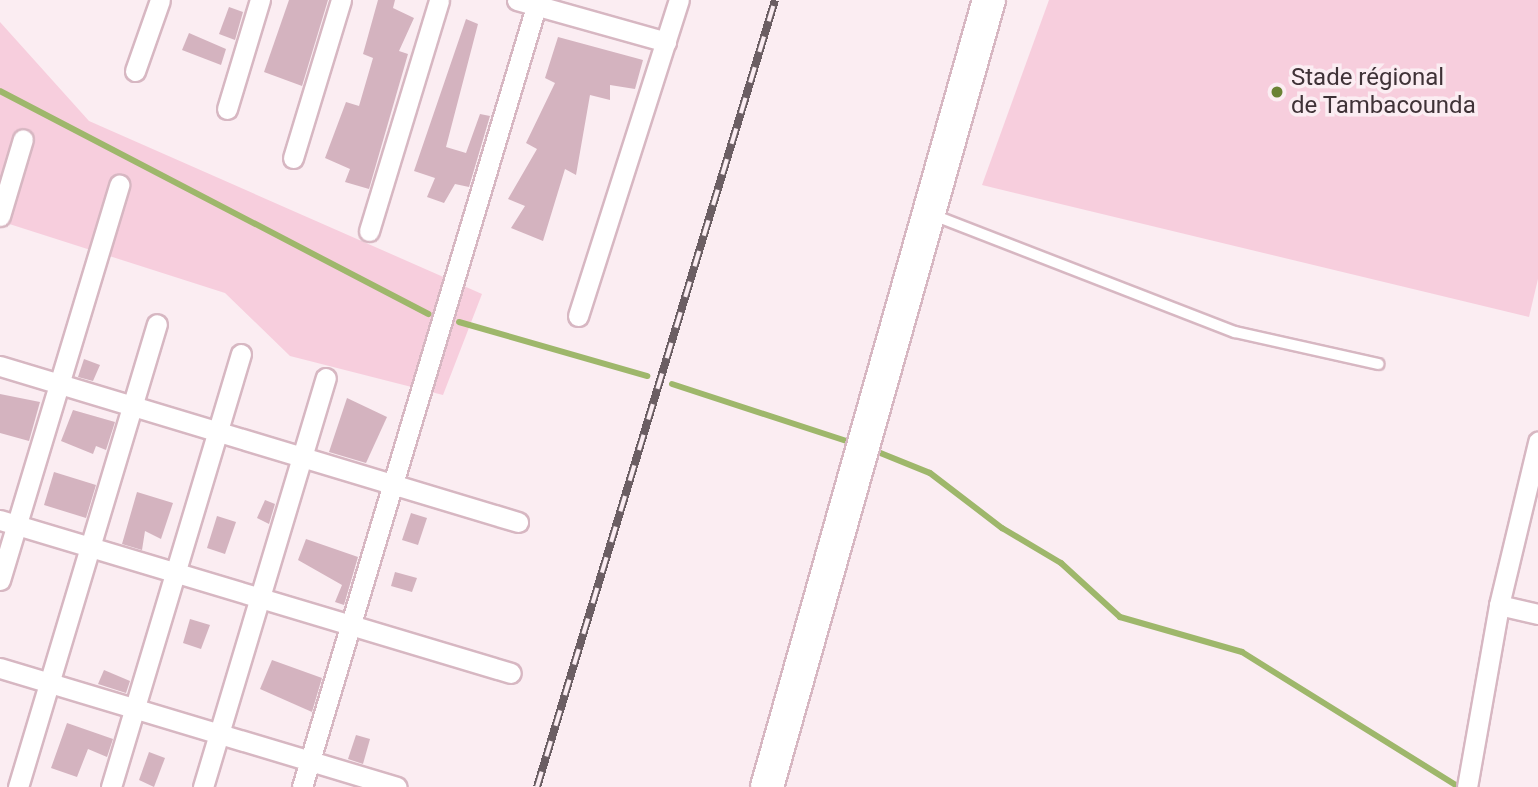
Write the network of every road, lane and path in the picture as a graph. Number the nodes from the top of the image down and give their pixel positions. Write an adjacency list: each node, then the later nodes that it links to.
1 (160, 0): 9 (street)
2 (260, 0): 10 (street)
3 (341, 0): 12 (street)
4 (439, 0): 16 (street)
5 (679, 0): 8 (street)
6 (989, 0): 14 (highway)
7 (531, 2): 8 (street); 28 (street)
8 (666, 42): 17 (street)
9 (135, 71)
10 (227, 108)
11 (23, 139): 15 (street)
12 (293, 158)
13 (120, 185): 23 (street)
14 (929, 214): 20 (lane); 49 (highway)
15 (0, 216)
16 (369, 230)
17 (578, 316)
18 (157, 324): 24 (street)
19 (241, 354): 25 (street)
20 (1378, 364)
21 (0, 366): 23 (street)
22 (326, 378): 27 (street)
23 (59, 384): 24 (street); 29 (street)
24 (132, 406): 25 (street); 31 (street)
25 (218, 431): 27 (street); 32 (street)
26 (1538, 442): 35 (street)
27 (303, 457): 28 (street); 34 (street)
28 (394, 484): 30 (street); 37 (street)
29 (8, 522): 31 (street); 33 (street)
30 (518, 522)
31 (90, 546): 32 (street); 40 (street)
32 (176, 572): 34 (street); 41 (street)
33 (0, 580)
34 (261, 597): 37 (street); 42 (street)
35 (1499, 605): 36 (street); 50 (street)
36 (1538, 614)
37 (352, 624): 39 (street); 43 (street)
38 (0, 668): 40 (street)
39 (511, 673)
40 (49, 683): 41 (street); 44 (street)
41 (134, 708): 42 (street); 45 (street)
42 (219, 734): 43 (street); 46 (street)
43 (310, 761): 47 (street); 48 (street)
44 (18, 787)
45 (111, 787)
46 (204, 787)
47 (302, 787)
48 (397, 787)
49 (767, 787)
50 (1467, 787)

